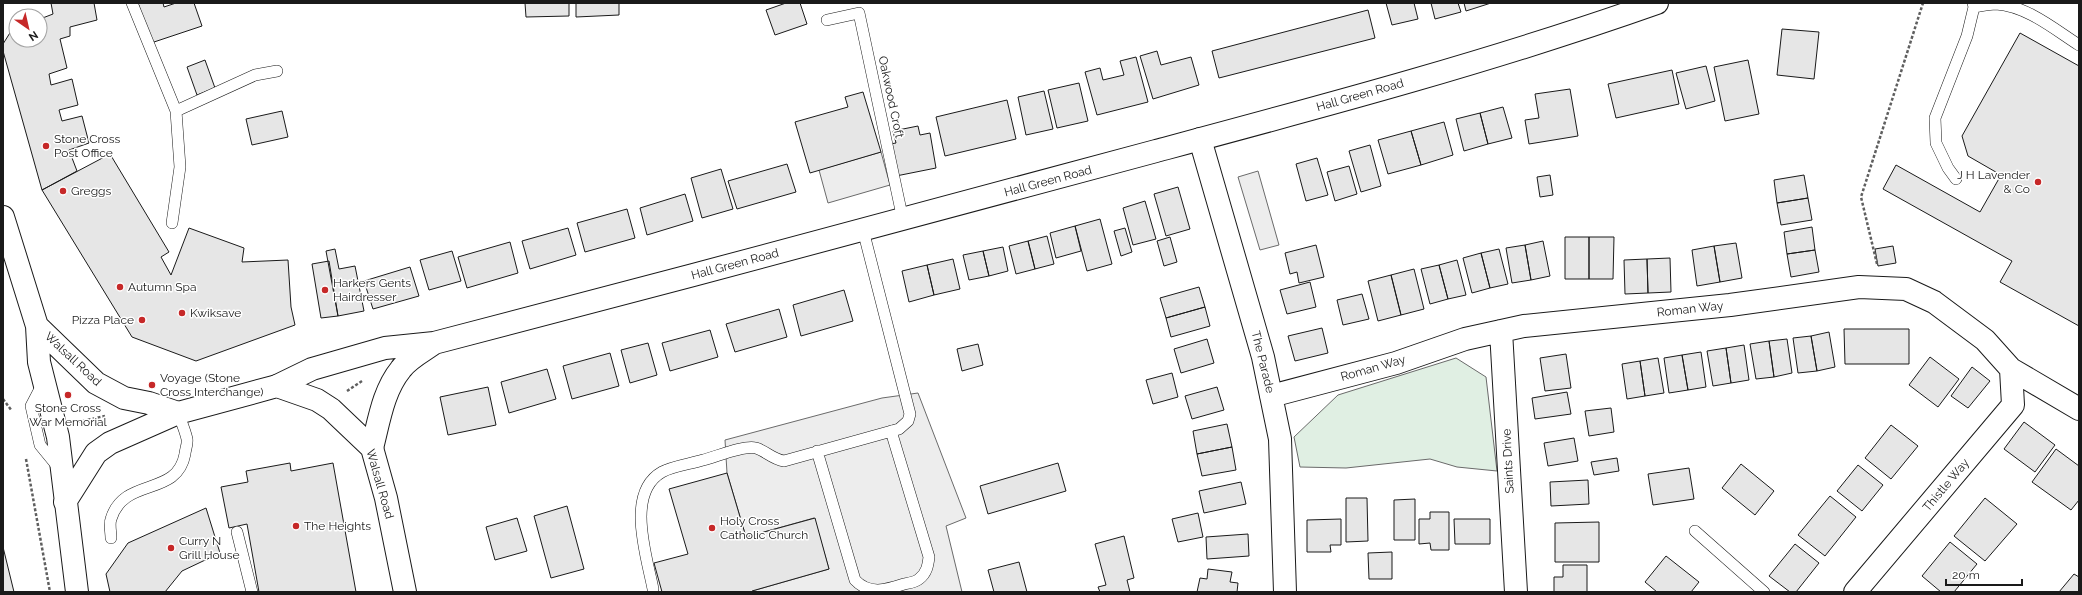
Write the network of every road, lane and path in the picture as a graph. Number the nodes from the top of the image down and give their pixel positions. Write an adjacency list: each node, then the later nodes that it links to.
1 (132, 3): 8 (lane)
2 (1657, 3): 9 (street, Hall Green Road)
3 (1923, 3): 15 (path)
4 (1974, 5): 6 (lane); 10 (lane)
5 (827, 20): 12 (lane, Oakwood Croft)
6 (2079, 45)
7 (277, 71): 8 (lane)
8 (176, 112): 13 (lane)
9 (1200, 139): 12 (street, Hall Green Road); 22 (street, The Parade)
10 (1956, 179)
11 (3, 217): 16 (street, Walsall Road)
12 (903, 220): 14 (street, Hall Green Road)
13 (172, 223)
14 (863, 230): 18 (street, Hall Green Road); 29 (lane)
15 (1882, 288): 17 (street, Roman Way); 19 (street, Roman Way)
16 (37, 326): 20 (street, Walsall Road); 23 (street, Walsall Road)
17 (1500, 331): 22 (street, Roman Way); 45 (street, Saints Drive)
18 (434, 343): 21 (street, Hall Green Road); 30 (street, Hall Green Road)
19 (2011, 369): 25 (street, Roman Way); 47 (street, Thistle Way)
20 (44, 380): 28 (street, Walsall Road); 33 (lane)
21 (277, 386): 26 (street); 30 (street, Walsall Road)
22 (1271, 396): 44 (street, The Parade)
23 (124, 398): 26 (street, Walsall Road); 28 (path)
24 (3, 399): 27 (path)
25 (2079, 409)
26 (178, 413): 34 (street); 37 (lane)
27 (16, 415)
28 (56, 427): 33 (street, Walsall Road)
29 (891, 431): 31 (lane); 43 (lane)
30 (372, 448): 42 (street, Walsall Road)
31 (817, 451): 38 (lane); 43 (lane)
32 (26, 458): 39 (path)
33 (61, 470): 34 (street, Walsall Road)
34 (65, 502): 40 (street, Walsall Road)
35 (1695, 531): 46 (lane)
36 (237, 532): 41 (lane)
37 (111, 538)
38 (653, 589)
39 (50, 592)
40 (77, 592)
41 (252, 592)
42 (405, 592)
43 (870, 592)
44 (1285, 592)
45 (1516, 592)
46 (1764, 592)
47 (1855, 592)

